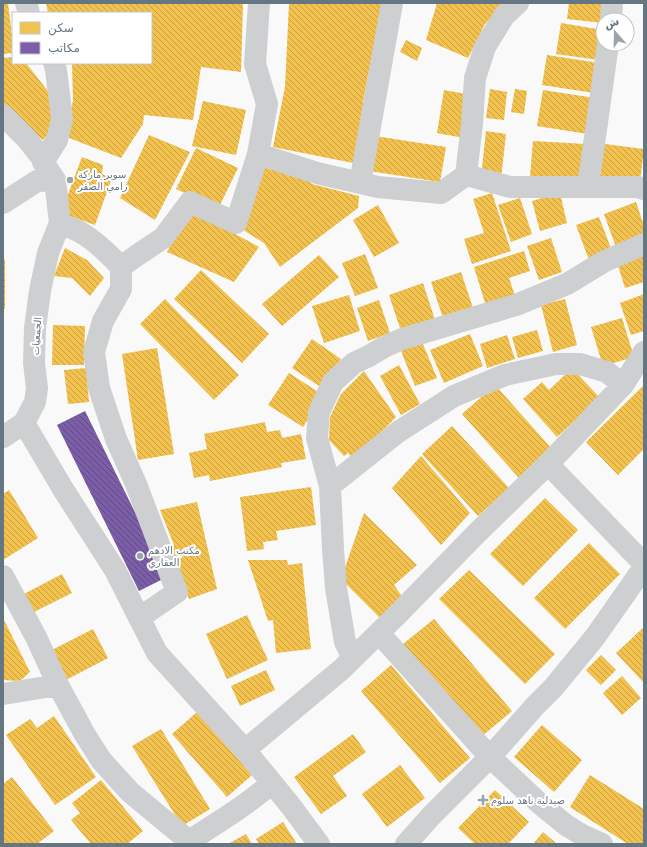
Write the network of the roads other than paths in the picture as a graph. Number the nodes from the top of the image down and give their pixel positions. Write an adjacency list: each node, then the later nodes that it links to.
1 (259, 3): 7 (street)
2 (392, 3): 11 (street)
3 (518, 3): 9 (street)
4 (607, 52): 12 (street)
5 (54, 64): 8 (street)
6 (3, 115): 8 (street)
7 (258, 154): 11 (street); 17 (street)
8 (43, 162): 10 (street)
9 (466, 175): 11 (street); 12 (street)
10 (55, 180): 14 (street); 15 (street)
11 (360, 183)
12 (588, 187): 13 (street)
13 (644, 189)
14 (3, 203)
15 (60, 223): 17 (street); 20 (street, الجمعيات)
16 (644, 244): 23 (street)
17 (121, 267): 26 (street)
18 (644, 352): 19 (street)
19 (623, 385): 22 (street); 23 (street)
20 (24, 423): 21 (street, الجمعيات); 26 (street)
21 (3, 437)
22 (548, 464): 24 (street); 27 (street)
23 (330, 486): 28 (street)
24 (644, 566): 32 (street)
25 (3, 576): 29 (street)
26 (139, 618): 31 (street)
27 (379, 633): 28 (street); 32 (street)
28 (353, 658): 31 (street)
29 (58, 685): 30 (street); 34 (street)
30 (3, 694)
31 (245, 750): 33 (street)
32 (490, 757): 36 (street); 37 (street)
33 (272, 782): 34 (street); 35 (street)
34 (189, 843)
35 (319, 844)
36 (406, 844)
37 (602, 844)

